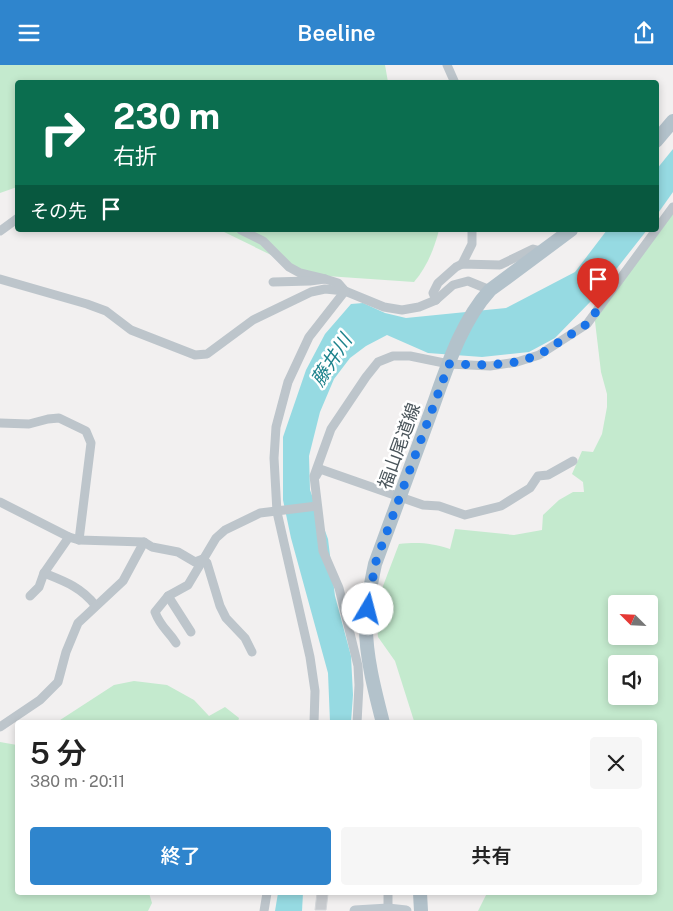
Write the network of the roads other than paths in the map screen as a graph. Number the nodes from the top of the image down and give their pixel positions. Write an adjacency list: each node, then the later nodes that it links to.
1 (448, 65): 2 (street)
2 (455, 80)
3 (673, 121): 4 (main road)
4 (659, 137)
5 (673, 207): 7 (street)
6 (15, 220): 8 (street)
7 (659, 226)
8 (0, 231)
9 (245, 232): 16 (street)
10 (472, 232): 14 (street)
11 (568, 232): 13 (main road, 福山尾道線)
12 (655, 232): 21 (street)
13 (541, 251): 14 (street); 19 (main road, 福山尾道線)
14 (462, 264): 20 (street)
15 (0, 279): 18 (street)
16 (325, 279): 17 (street); 18 (street)
17 (273, 282)
18 (345, 291): 20 (street); 28 (street)
19 (487, 293): 20 (street); 21 (main road, 福山尾道線)
20 (436, 300)
21 (450, 362): 24 (street); 25 (main road, 福山尾道線)
22 (0, 423): 30 (street)
23 (573, 461): 25 (street)
24 (314, 476): 25 (street); 27 (street)
25 (400, 497): 41 (main road, 福山尾道線)
26 (0, 502): 29 (street)
27 (317, 506): 28 (street); 40 (street)
28 (277, 512): 32 (street); 42 (street)
29 (68, 537): 30 (street); 33 (street)
30 (79, 540): 31 (street)
31 (144, 542): 32 (street); 36 (street)
32 (203, 559): 34 (street); 39 (street)
33 (44, 573): 35 (street); 36 (street)
34 (168, 595): 37 (street); 38 (street)
35 (30, 596)
36 (95, 605): 45 (street)
37 (191, 632)
38 (176, 643)
39 (252, 652)
40 (358, 667): 41 (street); 43 (street)
41 (371, 677): 44 (main road, 福山尾道線)
42 (314, 720)
43 (357, 720)
44 (382, 720)
45 (0, 727)
46 (268, 895): 50 (street)
47 (388, 895): 49 (street)
48 (420, 895): 53 (main road)
49 (388, 909): 51 (street); 52 (street)
50 (264, 911)
51 (356, 911)
52 (406, 911)
53 (421, 911)

